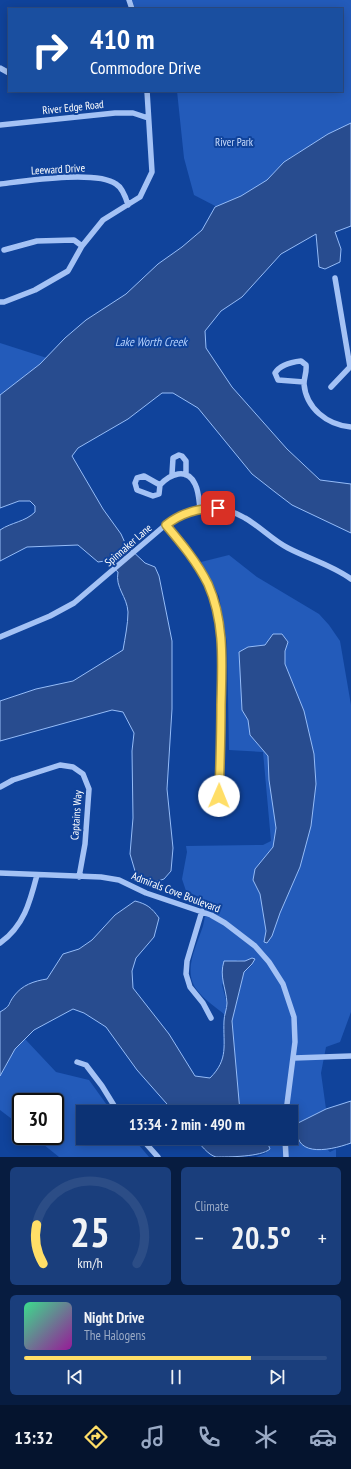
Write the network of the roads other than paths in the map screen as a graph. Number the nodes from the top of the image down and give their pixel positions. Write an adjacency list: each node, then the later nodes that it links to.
1 (146, 92): 2 (street)
2 (148, 118): 3 (street, River Edge Road); 5 (street)
3 (0, 125)
4 (0, 184): 5 (street, Leeward Drive)
5 (128, 205): 6 (street)
6 (82, 246): 7 (street); 9 (street)
7 (4, 250)
8 (335, 278): 10 (street)
9 (0, 302)
10 (350, 366): 12 (street)
11 (304, 382): 11 (street); 13 (street)
12 (331, 387)
13 (351, 427)
14 (172, 474): 15 (street); 15 (street); 16 (street)
15 (186, 475): 17 (street)
16 (160, 485): 16 (street)
17 (200, 509): 18 (street); 19 (street)
18 (166, 525): 20 (street, Spinnaker Lane); 22 (street, Spinnaker Lane)
19 (351, 579)
20 (0, 637)
21 (0, 787): 25 (street, Captains Way)
22 (219, 796)
23 (0, 874): 24 (street, Admirals Cove Boulevard)
24 (36, 875): 25 (street, Admirals Cove Boulevard); 27 (street)
25 (79, 877): 26 (street, Admirals Cove Boulevard)
26 (202, 910): 28 (street); 30 (street, Admirals Cove Boulevard)
27 (0, 943)
28 (211, 1018)
29 (351, 1056): 30 (street)
30 (294, 1058): 33 (street, Admirals Cove Boulevard)
31 (77, 1062): 32 (street)
32 (114, 1105)
33 (287, 1105)
34 (147, 1145): 36 (street)
35 (285, 1145): 37 (street)
36 (158, 1157)
37 (286, 1157)

